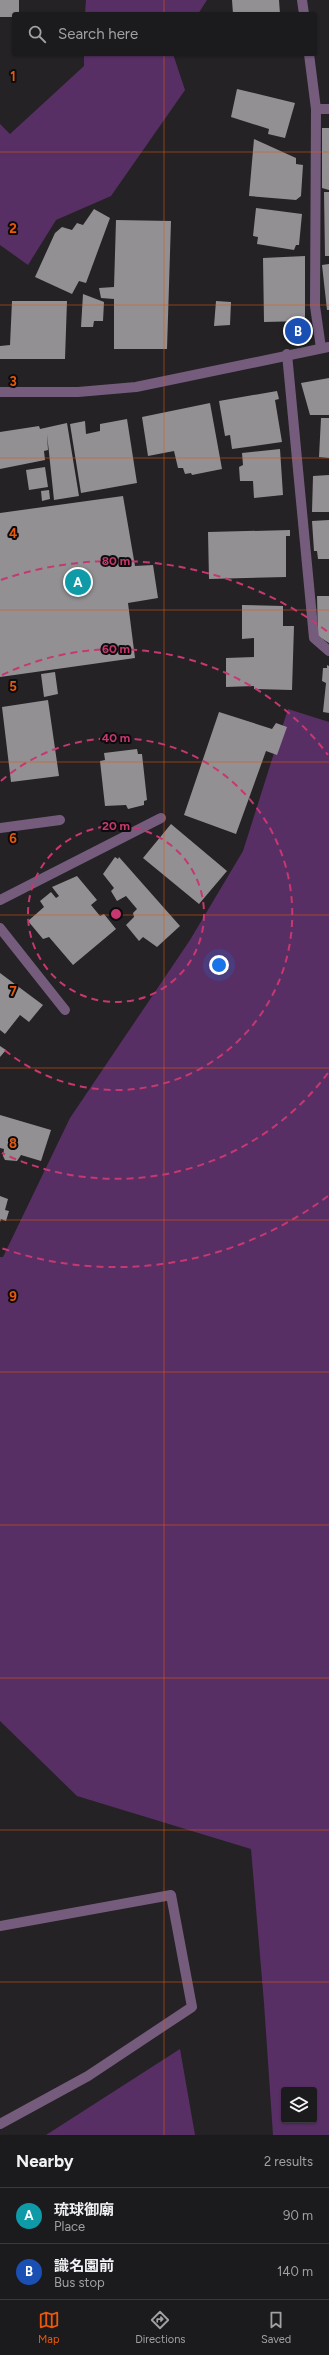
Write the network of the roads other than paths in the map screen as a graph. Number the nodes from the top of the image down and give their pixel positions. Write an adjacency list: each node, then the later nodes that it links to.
1 (302, 0): 2 (street)
2 (304, 12)
3 (309, 56): 4 (street)
4 (316, 109): 5 (street); 6 (street)
5 (329, 109)
6 (325, 347): 7 (street)
7 (286, 354): 8 (street); 9 (street)
8 (0, 392)
9 (329, 651)
10 (161, 818): 13 (street)
11 (60, 820): 12 (street)
12 (0, 828)
13 (1, 896)
14 (0, 928): 15 (street)
15 (65, 1010)
16 (0, 1926): 17 (street)
17 (0, 2124)

